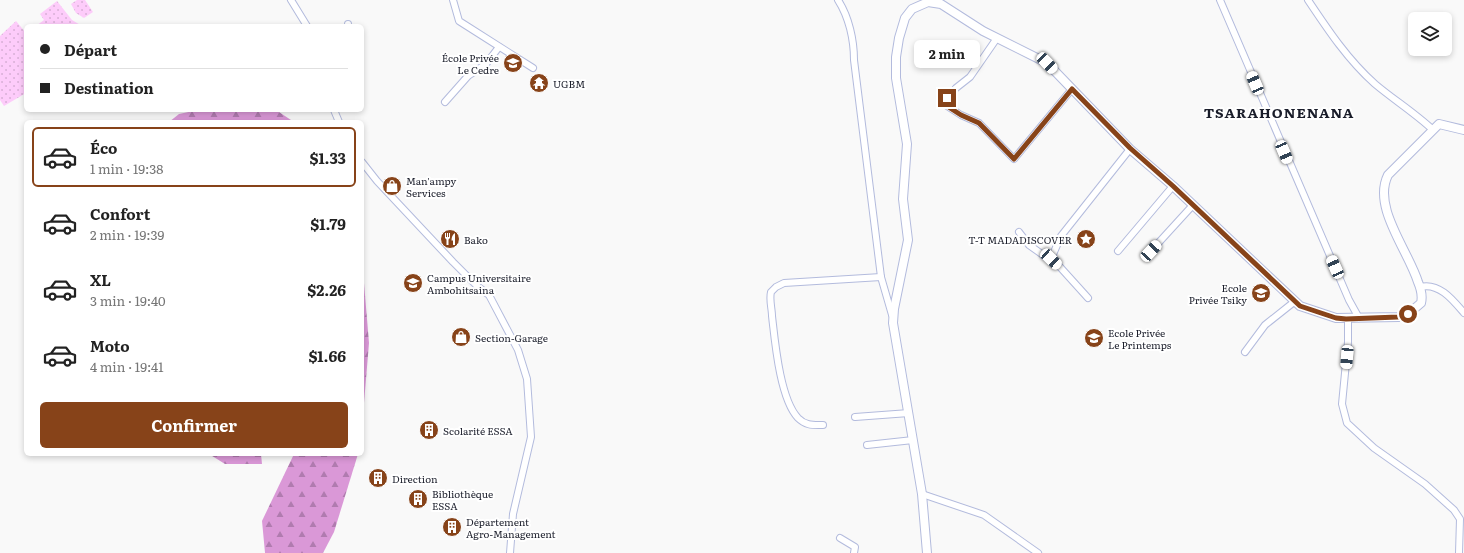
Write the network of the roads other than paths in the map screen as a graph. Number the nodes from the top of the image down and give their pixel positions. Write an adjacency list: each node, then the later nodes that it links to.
1 (291, 0): 7 (street)
2 (453, 0): 9 (street)
3 (838, 0): 23 (street)
4 (1220, 0): 28 (street)
5 (1308, 0): 13 (street)
6 (929, 1): 8 (street); 30 (street)
7 (306, 24)
8 (996, 38): 11 (street); 11 (street)
9 (499, 48): 10 (street); 12 (street)
10 (532, 68)
11 (1072, 89): 15 (street)
12 (445, 102)
13 (1433, 130): 14 (street); 24 (street)
14 (1464, 130)
15 (1130, 148): 17 (street); 22 (street)
16 (364, 165): 39 (street)
17 (1173, 186): 18 (street); 20 (street)
18 (1193, 205): 21 (street); 26 (street)
19 (1019, 232): 22 (street)
20 (1118, 251)
21 (1151, 251)
22 (1051, 259): 25 (street)
23 (881, 277): 30 (street); 34 (street)
24 (1420, 287): 27 (street); 28 (street)
25 (1088, 298)
26 (1294, 302): 29 (street); 31 (street)
27 (1464, 313)
28 (1359, 318): 29 (street)
29 (1348, 319): 43 (street)
30 (893, 323): 32 (street)
31 (1245, 352)
32 (909, 413): 33 (street); 35 (street)
33 (854, 417)
34 (823, 425)
35 (913, 440): 36 (street); 37 (street)
36 (867, 445)
37 (922, 494): 41 (street); 42 (street)
38 (840, 538): 40 (street)
39 (510, 553)
40 (854, 553)
41 (927, 553)
42 (1038, 553)
43 (1459, 553)

